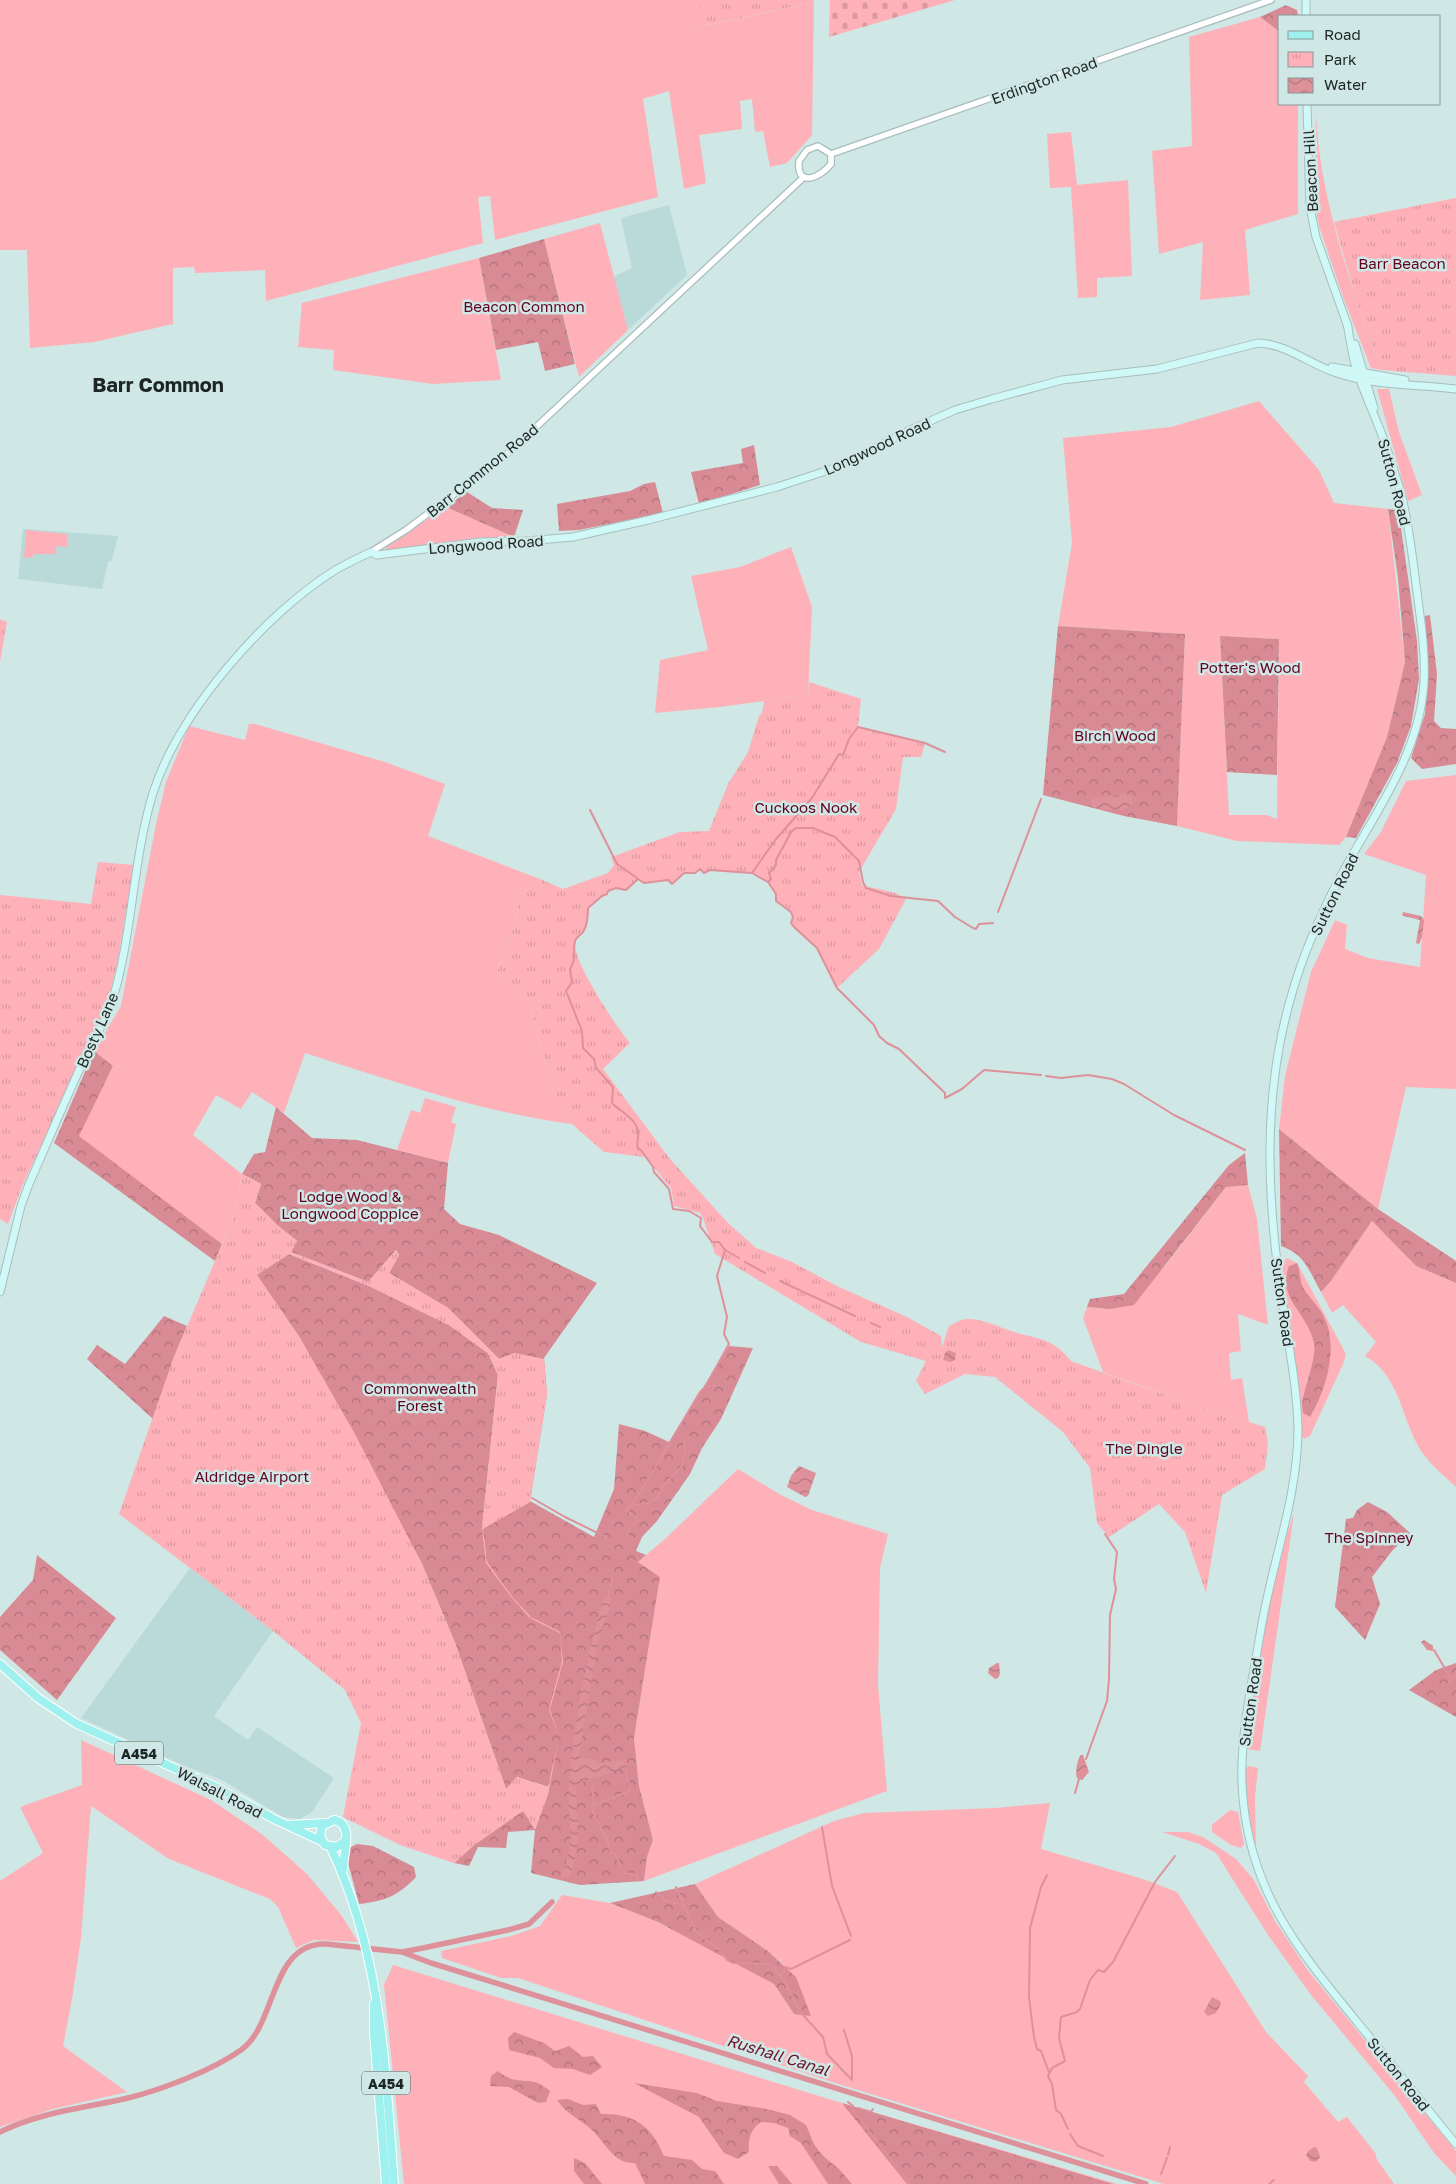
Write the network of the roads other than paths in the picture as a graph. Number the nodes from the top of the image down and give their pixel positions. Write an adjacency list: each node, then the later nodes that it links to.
1 (1261, 0): 5 (street)
2 (1271, 0): 5 (street, Erdington Road)
3 (1298, 0): 6 (main road)
4 (1306, 0): 6 (main road)
5 (1256, 6): 8 (street, Erdington Road)
6 (1306, 14)
7 (1308, 105): 10 (main road, Beacon Hill)
8 (831, 154): 9 (street); 9 (street)
9 (804, 177): 12 (street, Barr Common Road)
10 (1362, 376): 11 (main road, Longwood Road); 12 (main road, Longwood Road); 23 (main road, Sutton Road)
11 (1456, 389)
12 (371, 552): 13 (main road, Barr Common Road)
13 (166, 760): 14 (main road, Bosty Lane)
14 (0, 1292)
15 (0, 1664): 17 (main road, Walsall Road / A454)
16 (325, 1823): 17 (main road, Walsall Road / A454); 18 (main road); 19 (main road)
17 (288, 1825): 18 (main road, Walsall Road / A454)
18 (321, 1841): 20 (main road)
19 (345, 1841): 20 (main road); 21 (main road, A454)
20 (331, 1848): 21 (main road, A454)
21 (343, 1873): 22 (main road, A454)
22 (374, 1982): 24 (main road, A454); 25 (main road, A454)
23 (1456, 2144)
24 (386, 2184)
25 (394, 2184)

